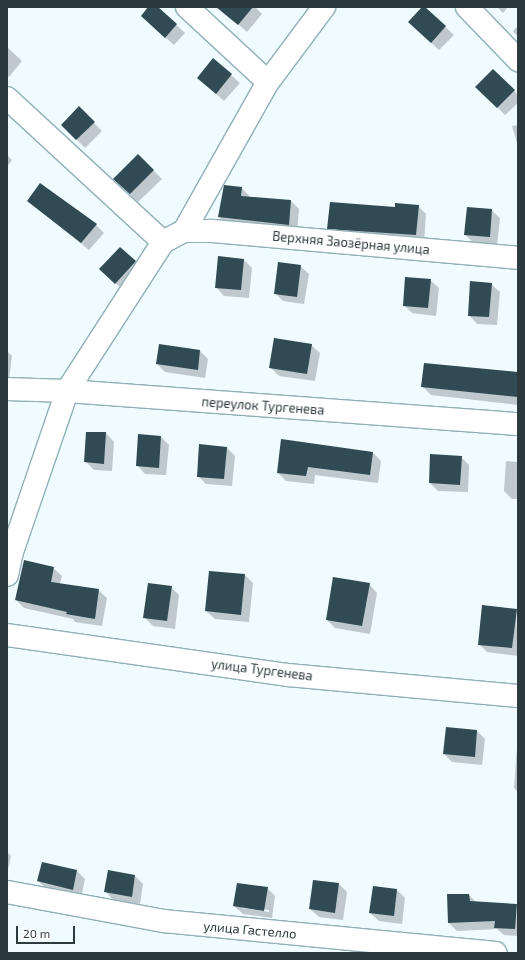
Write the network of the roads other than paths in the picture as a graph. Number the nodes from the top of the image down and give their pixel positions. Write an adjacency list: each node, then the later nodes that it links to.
1 (187, 7): 5 (street)
2 (324, 7): 5 (street)
3 (467, 7): 4 (street)
4 (518, 60)
5 (268, 82): 7 (street)
6 (7, 98): 8 (street)
7 (184, 231): 8 (street); 9 (street, Верхняя Заозёрная улица)
8 (163, 242): 11 (street)
9 (518, 258)
10 (7, 389): 11 (street, переулок Тургенева)
11 (67, 391): 12 (street, переулок Тургенева); 13 (street)
12 (518, 424)
13 (7, 575)
14 (7, 635): 15 (street, улица Тургенева)
15 (518, 696)
16 (7, 892): 17 (street, улица Гастелло)
17 (495, 953)

